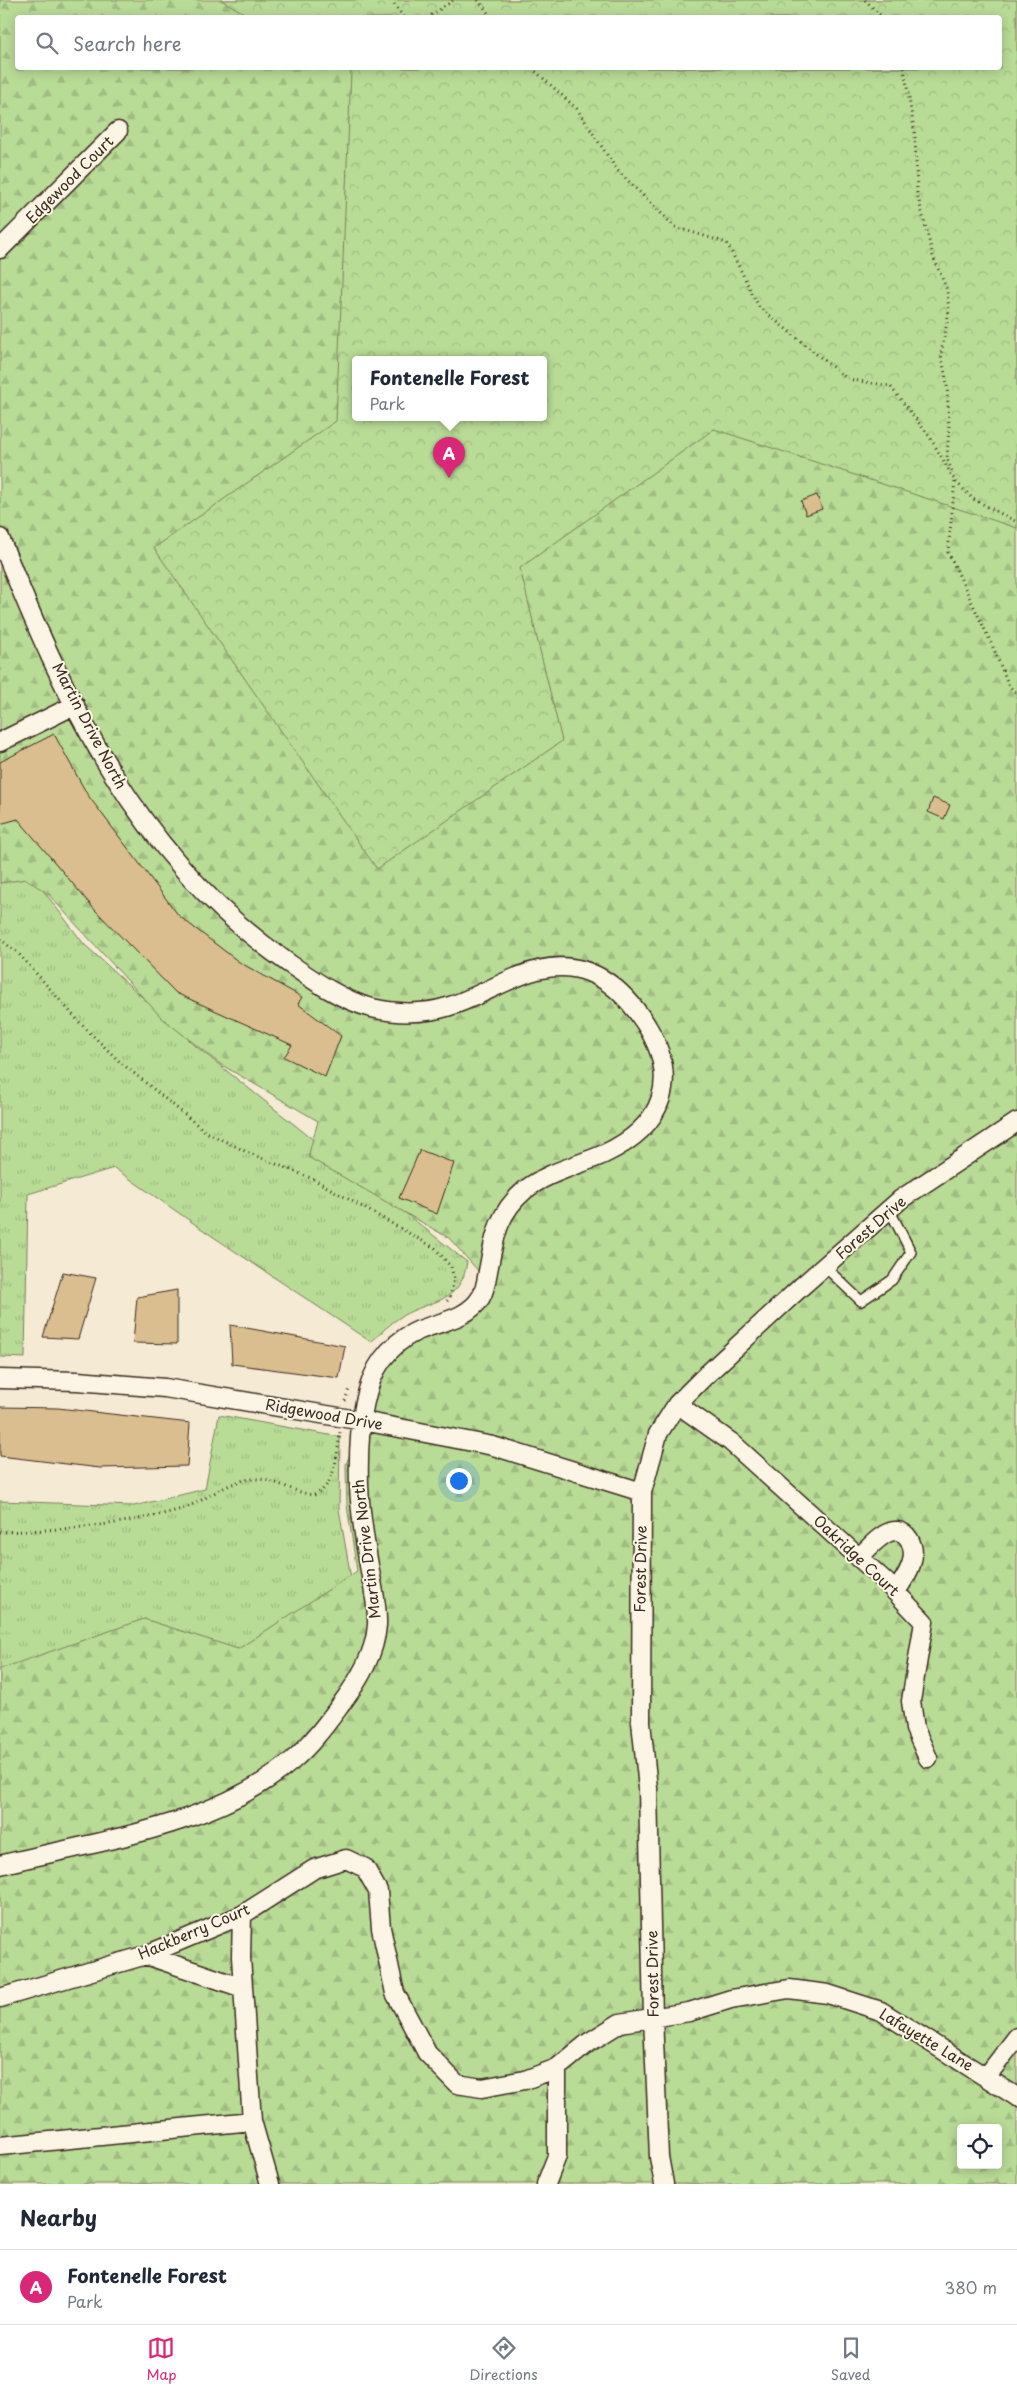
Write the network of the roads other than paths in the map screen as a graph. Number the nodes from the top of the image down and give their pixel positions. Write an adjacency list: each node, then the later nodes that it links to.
1 (118, 131): 2 (street, Edgewood Court)
2 (0, 250)
3 (0, 538): 4 (street, Martin Drive North)
4 (75, 705): 5 (street); 11 (street, Martin Drive North)
5 (0, 742)
6 (1017, 1122): 7 (street, Forest Drive)
7 (889, 1209): 8 (street, Forest Drive); 8 (lane)
8 (825, 1268): 10 (street, Forest Drive)
9 (0, 1379): 11 (street, Ridgewood Drive)
10 (677, 1404): 12 (street, Forest Drive); 13 (street, Oakridge Court)
11 (363, 1421): 12 (street, Ridgewood Drive); 16 (street, Martin Drive North)
12 (642, 1492): 21 (street, Forest Drive)
13 (859, 1558): 14 (street, Oakridge Court); 14 (street)
14 (896, 1592): 15 (street, Oakridge Court)
15 (928, 1758)
16 (0, 1865)
17 (242, 1915): 18 (street, Hackberry Court); 19 (street); 23 (street, Hackberry Court)
18 (146, 1955): 19 (street); 20 (street, Hackberry Court)
19 (243, 1988): 26 (street)
20 (0, 1998)
21 (653, 2017): 23 (street, Hackberry Court); 24 (street, Lafayette Lane); 30 (street, Forest Drive)
22 (1017, 2038): 24 (street)
23 (557, 2068): 29 (street)
24 (987, 2076): 25 (street, Lafayette Lane)
25 (1017, 2097)
26 (252, 2121): 27 (street); 28 (street)
27 (0, 2146)
28 (270, 2184)
29 (546, 2184)
30 (664, 2184)

